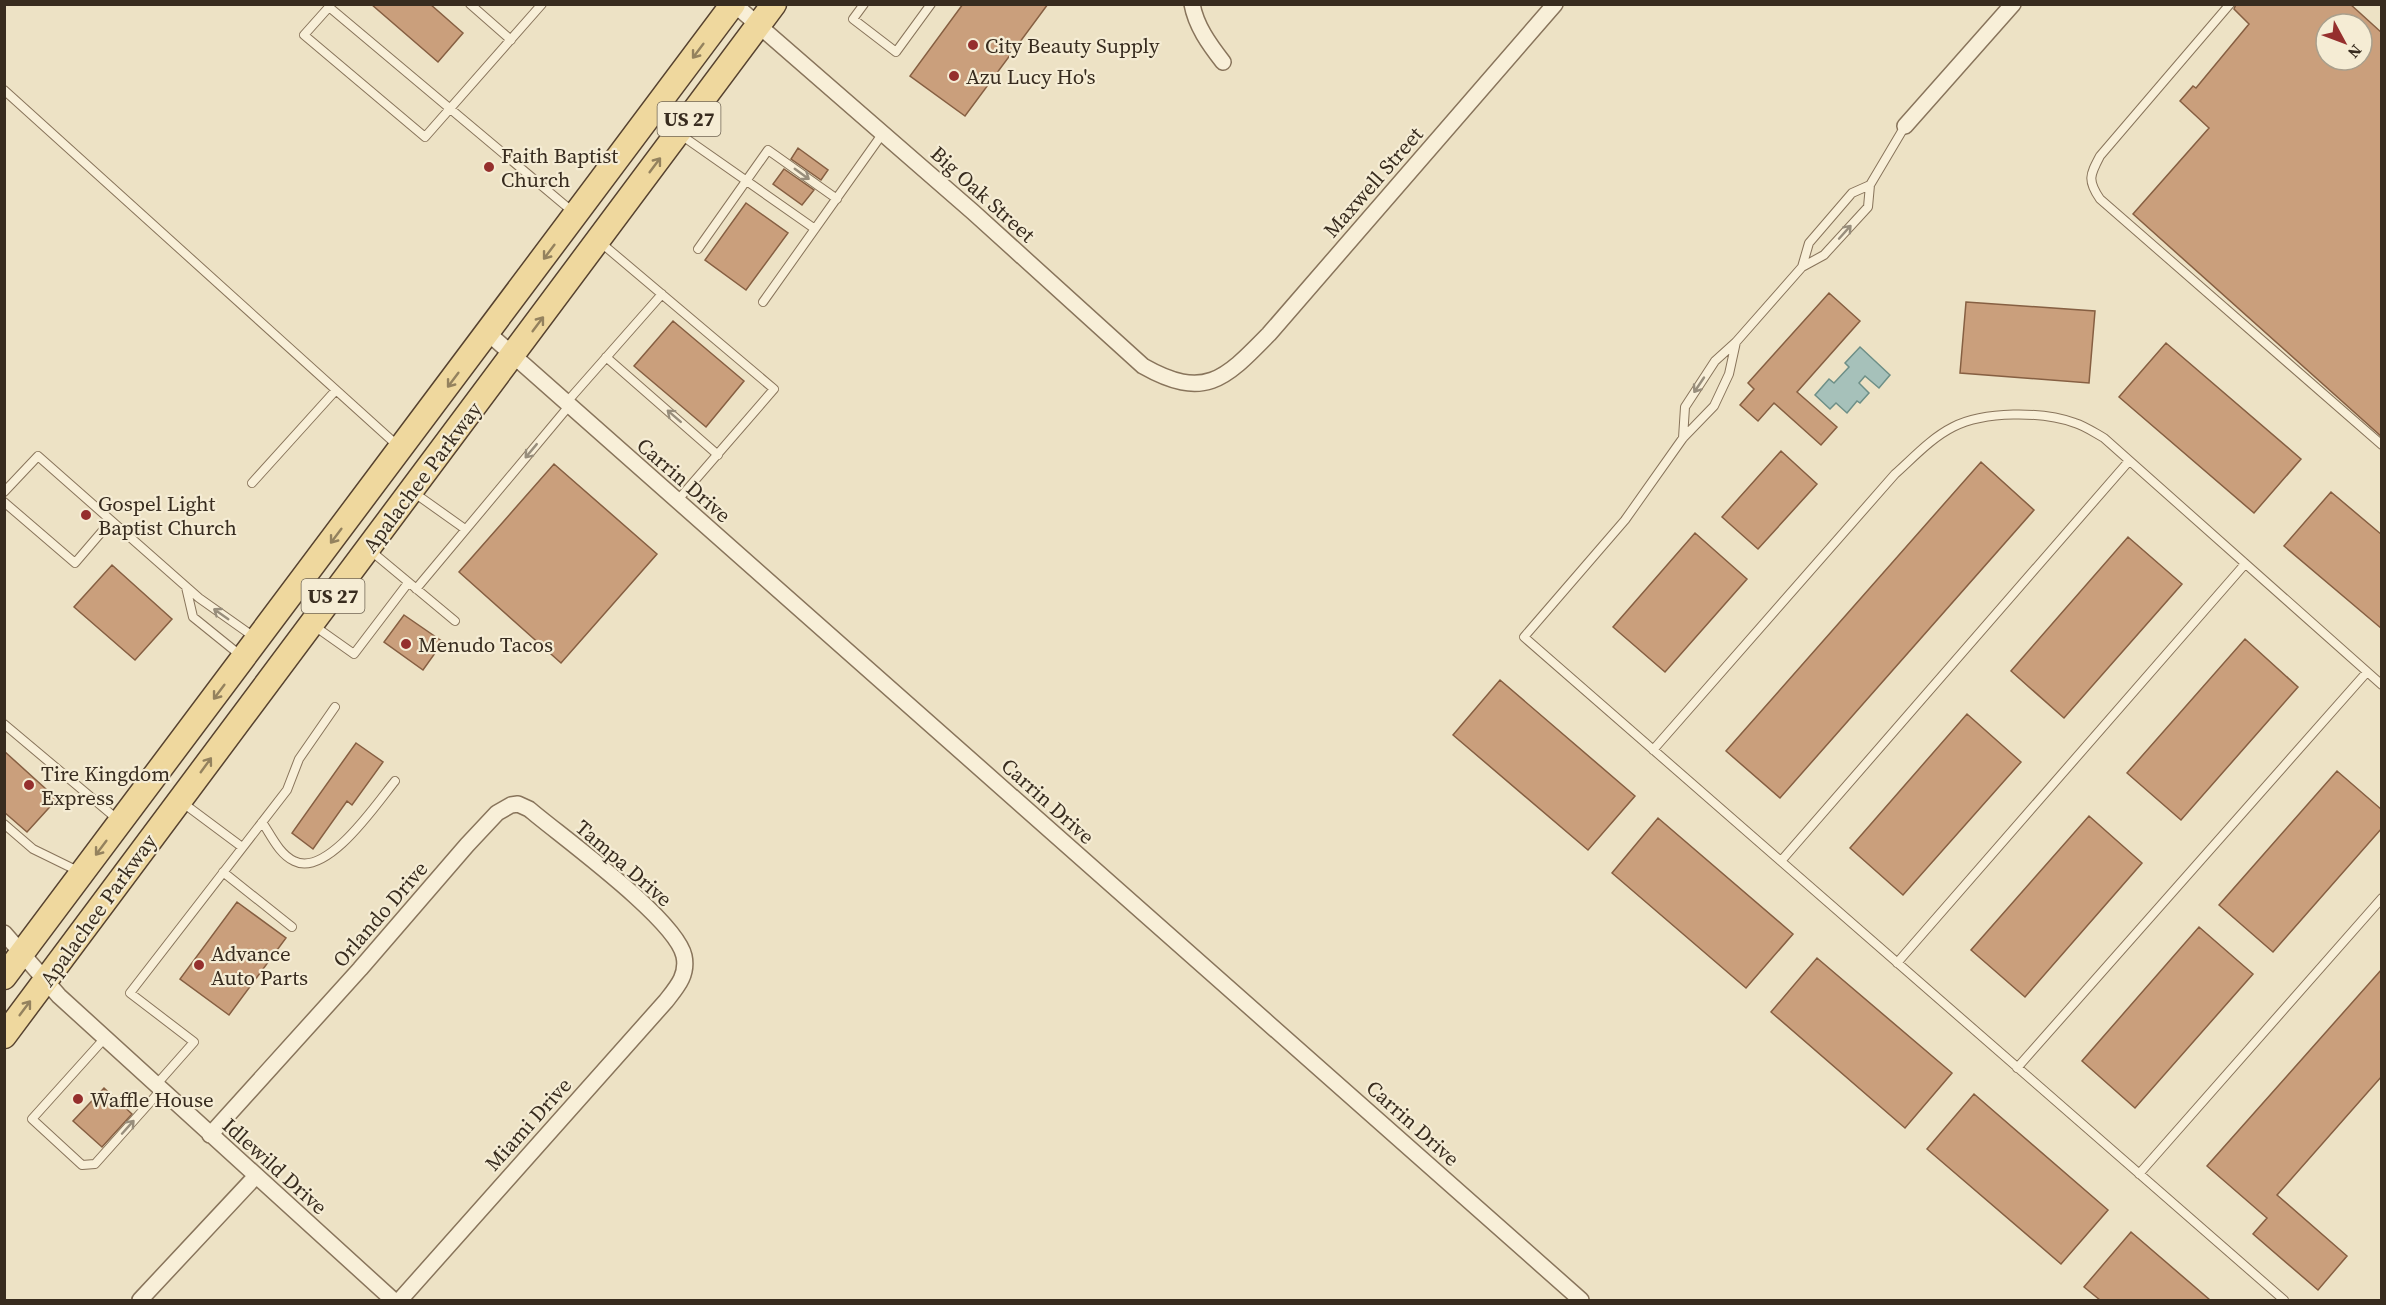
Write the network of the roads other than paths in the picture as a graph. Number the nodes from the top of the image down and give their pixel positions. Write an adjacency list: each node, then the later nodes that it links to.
1 (470, 4): 12 (lane)
2 (542, 4): 12 (lane)
3 (734, 4): 11 (street, Big Oak Street); 22 (main road, Apalachee Parkway / US 27, one-way to 22)
4 (774, 4): 11 (main road, Apalachee Parkway / US 27)
5 (864, 4): 6 (lane)
6 (932, 4)
7 (1192, 4): 13 (street)
8 (1555, 4): 33 (street, Maxwell Street)
9 (2013, 4): 16 (street)
10 (2230, 4): 37 (lane)
11 (758, 26): 17 (main road, Apalachee Parkway / US 27); 18 (street, Big Oak Street)
12 (511, 40): 15 (lane)
13 (1223, 62)
14 (4, 90): 34 (lane)
15 (450, 109): 15 (lane); 22 (lane)
16 (1905, 126): 20 (lane)
17 (679, 133): 19 (lane); 24 (main road, Apalachee Parkway / US 27, one-way to 17)
18 (883, 133): 21 (lane); 33 (street, Big Oak Street)
19 (746, 180): 21 (lane, one-way to 21); 23 (lane); 25 (lane)
20 (1870, 185): 26 (lane); 26 (lane, one-way to 20)
21 (837, 199): 23 (lane)
22 (576, 215): 29 (main road, Apalachee Parkway / US 27, one-way to 29)
23 (815, 229): 28 (lane)
24 (599, 240): 27 (lane); 31 (main road, Apalachee Parkway / US 27, one-way to 24)
25 (698, 249)
26 (1802, 267): 30 (lane)
27 (662, 294): 32 (lane); 39 (lane)
28 (763, 302)
29 (488, 333): 31 (street, Carrin Drive); 38 (main road, Apalachee Parkway / US 27, one-way to 38)
30 (1736, 342): 36 (lane); 36 (lane, one-way to 36)
31 (513, 356): 35 (street, Carrin Drive); 42 (main road, Apalachee Parkway / US 27)
32 (606, 357): 35 (lane); 39 (lane, one-way to 32)
33 (1216, 379)
34 (336, 390): 38 (lane); 41 (lane)
35 (567, 404): 44 (street, Carrin Drive); 47 (lane, one-way to 47)
36 (1683, 438): 60 (lane)
37 (2382, 445)
38 (401, 449): 55 (main road, Apalachee Parkway / US 27, one-way to 55)
39 (718, 454): 44 (lane)
40 (2129, 461): 49 (lane); 60 (lane); 68 (lane)
41 (252, 483)
42 (411, 491): 47 (lane); 48 (main road, Apalachee Parkway / US 27)
43 (4, 492): 46 (lane)
44 (677, 501): 89 (street, Carrin Drive)
45 (4, 502): 46 (lane)
46 (111, 521): 51 (lane)
47 (465, 529): 52 (lane)
48 (368, 549): 50 (lane); 54 (main road, Apalachee Parkway / US 27)
49 (2245, 564): 56 (lane); 75 (lane)
50 (408, 583): 52 (lane); 54 (lane)
51 (186, 587): 55 (lane, one-way to 51); 55 (lane)
52 (416, 589): 53 (lane)
53 (455, 621)
54 (311, 624): 62 (main road, Apalachee Parkway / US 27, one-way to 54)
55 (251, 649): 64 (main road, Apalachee Parkway / US 27, one-way to 64)
56 (2367, 672): 57 (lane); 81 (lane)
57 (2382, 685)
58 (335, 707): 65 (lane)
59 (4, 724): 64 (lane)
60 (1653, 750): 68 (lane)
61 (395, 781): 65 (lane)
62 (179, 801): 67 (lane); 78 (main road, Apalachee Parkway / US 27)
63 (512, 805): 76 (street, Tampa Drive); 83 (street, Orlando Drive)
64 (121, 822): 70 (main road, Apalachee Parkway / US 27, one-way to 70)
65 (262, 822): 67 (lane)
66 (4, 824): 70 (lane)
67 (242, 847): 69 (lane)
68 (1781, 861): 75 (lane)
69 (223, 872): 72 (lane); 82 (lane)
70 (83, 873): 74 (main road, Apalachee Parkway / US 27)
71 (2382, 897): 84 (lane)
72 (292, 927)
73 (4, 933): 74 (street, Idlewild Drive)
74 (23, 953): 77 (main road, Apalachee Parkway / US 27); 78 (street, Idlewild Drive)
75 (1897, 963): 81 (lane)
76 (684, 973): 88 (street, Miami Drive)
77 (4, 977)
78 (46, 981): 79 (main road, Apalachee Parkway / US 27, one-way to 78); 80 (street, Idlewild Drive)
79 (4, 1036)
80 (104, 1039): 82 (street, Idlewild Drive); 82 (lane, one-way to 82)
81 (2017, 1068): 84 (lane)
82 (159, 1087): 83 (street, Idlewild Drive)
83 (210, 1135): 85 (street, Idlewild Drive)
84 (2139, 1174): 90 (lane)
85 (255, 1177): 86 (street); 87 (street, Idlewild Drive)
86 (140, 1300)
87 (393, 1300)
88 (400, 1300)
89 (1581, 1300)
90 (2284, 1300)

